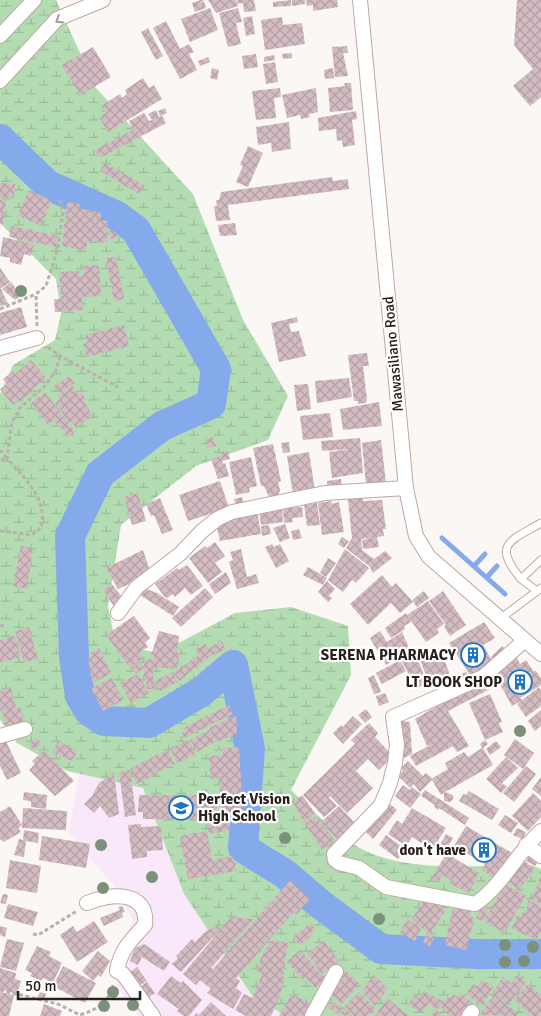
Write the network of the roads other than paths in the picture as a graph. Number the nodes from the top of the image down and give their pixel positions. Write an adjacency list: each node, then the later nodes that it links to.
1 (34, 0): 4 (street)
2 (104, 0): 5 (street, one-way to 5)
3 (360, 0): 8 (street, Mawasiliano Road)
4 (0, 36)
5 (2, 78)
6 (37, 338): 7 (street)
7 (0, 348)
8 (406, 488): 13 (street); 14 (street, Mawasiliano Road)
9 (541, 523): 11 (lane)
10 (541, 560): 11 (lane)
11 (521, 579): 12 (lane)
12 (539, 589): 14 (lane)
13 (118, 613)
14 (499, 620): 15 (street, Mawasiliano Road)
15 (524, 641): 16 (street, Mawasiliano Road); 20 (street)
16 (541, 654)
17 (25, 729): 18 (street)
18 (0, 736)
19 (541, 831): 20 (street)
20 (526, 845): 21 (street)
21 (541, 856)
22 (87, 903): 24 (street)
23 (336, 972): 25 (street)
24 (153, 1016)
25 (312, 1016)

